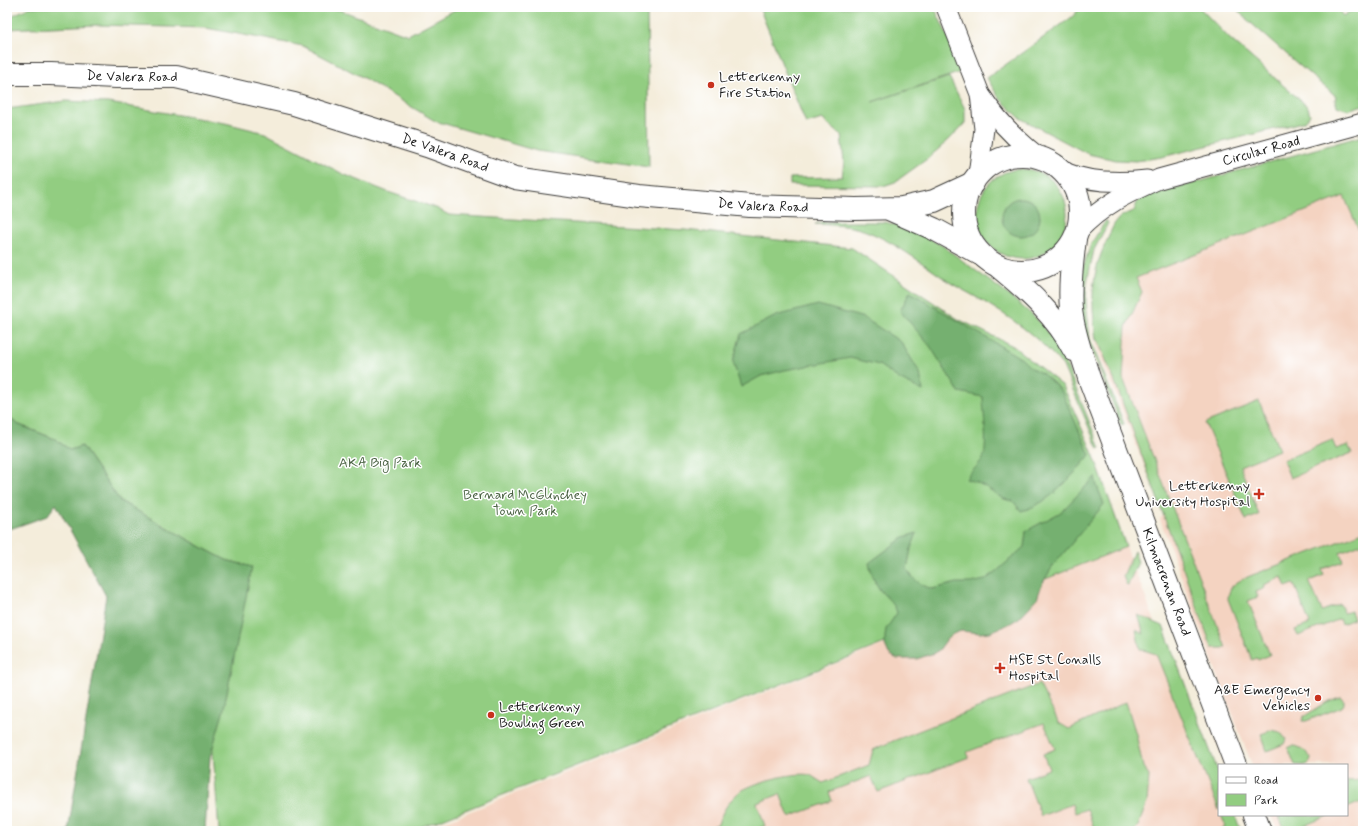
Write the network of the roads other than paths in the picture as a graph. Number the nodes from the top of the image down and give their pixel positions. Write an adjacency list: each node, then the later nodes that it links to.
1 (946, 7): 3 (street)
2 (7, 74): 9 (main road, De Valera Road)
3 (980, 94): 5 (street); 7 (street)
4 (1363, 123): 8 (street, Circular Road)
5 (1037, 156): 6 (main road); 7 (main road)
6 (1064, 172): 8 (street); 10 (main road)
7 (975, 179): 9 (main road, De Valera Road); 11 (main road)
8 (1159, 179): 10 (street)
9 (888, 209): 11 (main road)
10 (1076, 235): 11 (main road); 12 (main road)
11 (991, 262): 12 (main road)
12 (1089, 378): 13 (main road, Kilmacrenan Road)
13 (1236, 764)
14 (1254, 816): 15 (main road)
15 (1260, 831)

